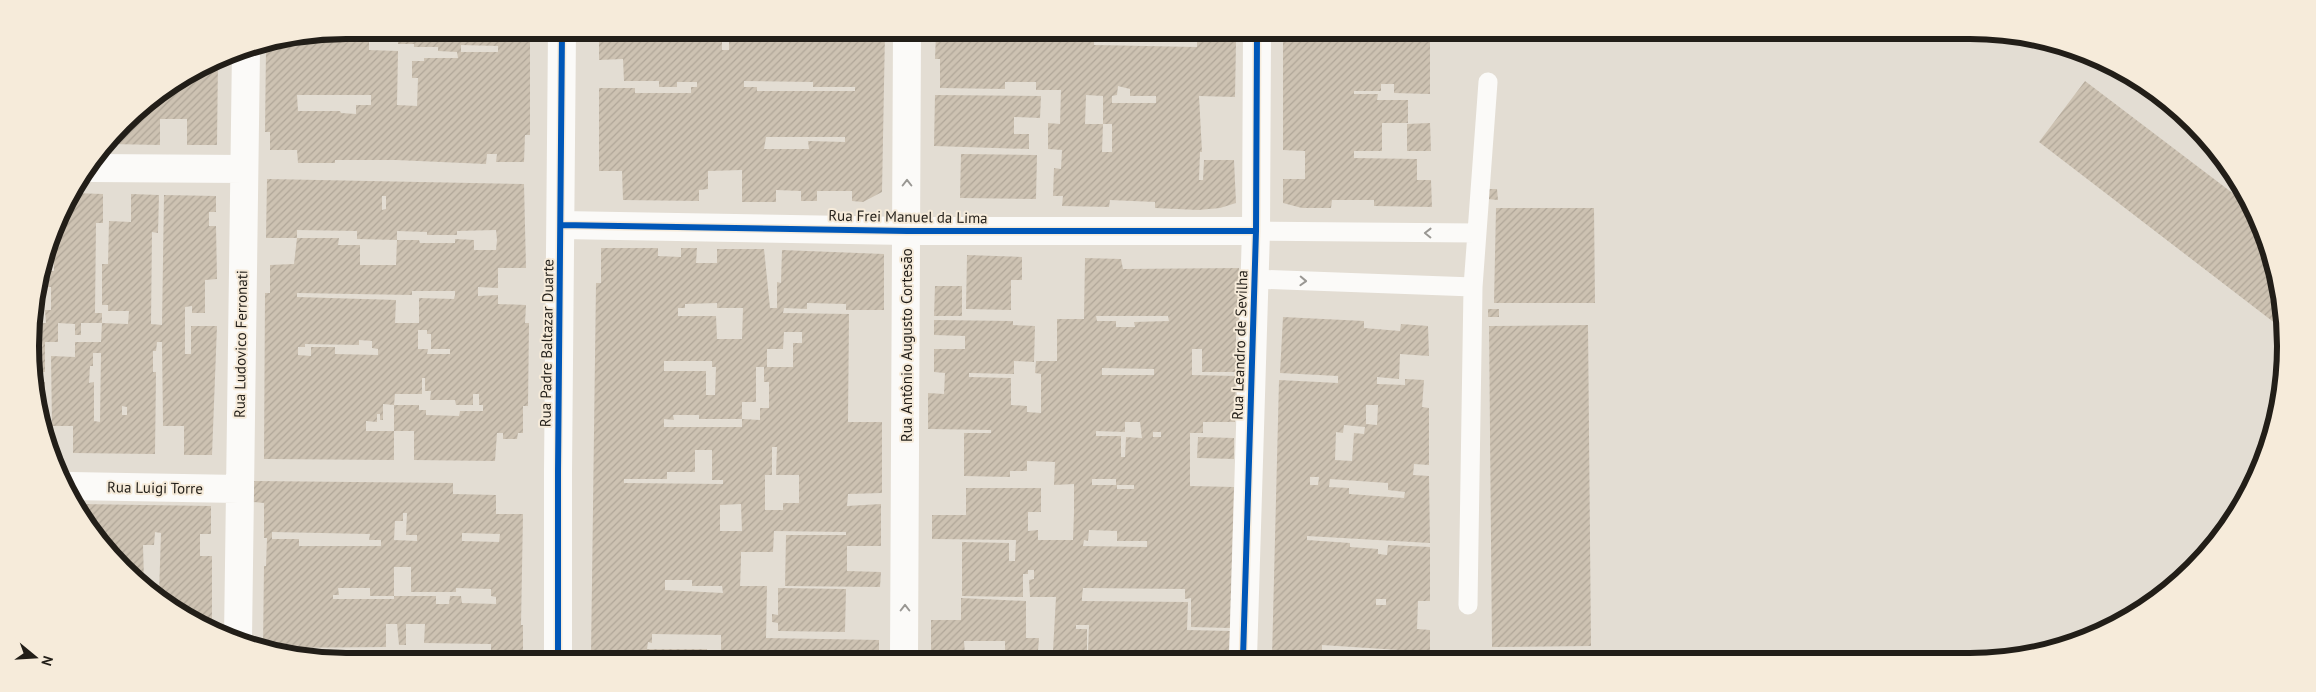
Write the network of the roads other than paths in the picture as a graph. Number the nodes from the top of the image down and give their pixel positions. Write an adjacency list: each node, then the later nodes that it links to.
1 (562, 39): 8 (street, Rua Padre Baltazar Duarte)
2 (907, 39): 9 (street, Rua Antônio Augusto Cortesão, one-way to 2)
3 (1257, 39): 10 (street, Rua Leandro de Sevilha)
4 (246, 55): 7 (street, Rua Ludovico Ferronati)
5 (1488, 82): 11 (lane)
6 (96, 168): 7 (street)
7 (244, 168): 15 (street, Rua Ludovico Ferronati)
8 (561, 225): 9 (street, Rua Frei Manuel da Lima); 18 (street, Rua Padre Baltazar Duarte)
9 (907, 231): 10 (street, Rua Frei Manuel da Lima); 19 (street, Rua Antônio Augusto Cortesão, one-way to 9)
10 (1256, 231): 11 (lane, one-way to 10); 12 (street, Rua Leandro de Sevilha)
11 (1476, 234): 13 (lane)
12 (1254, 279): 13 (lane, one-way to 13); 20 (street, Rua Leandro de Sevilha)
13 (1473, 287): 16 (lane)
14 (72, 486): 15 (street, Rua Luigi Torre)
15 (240, 489): 17 (street, Rua Ludovico Ferronati)
16 (1468, 605)
17 (238, 634)
18 (558, 653)
19 (904, 653)
20 (1243, 653)

